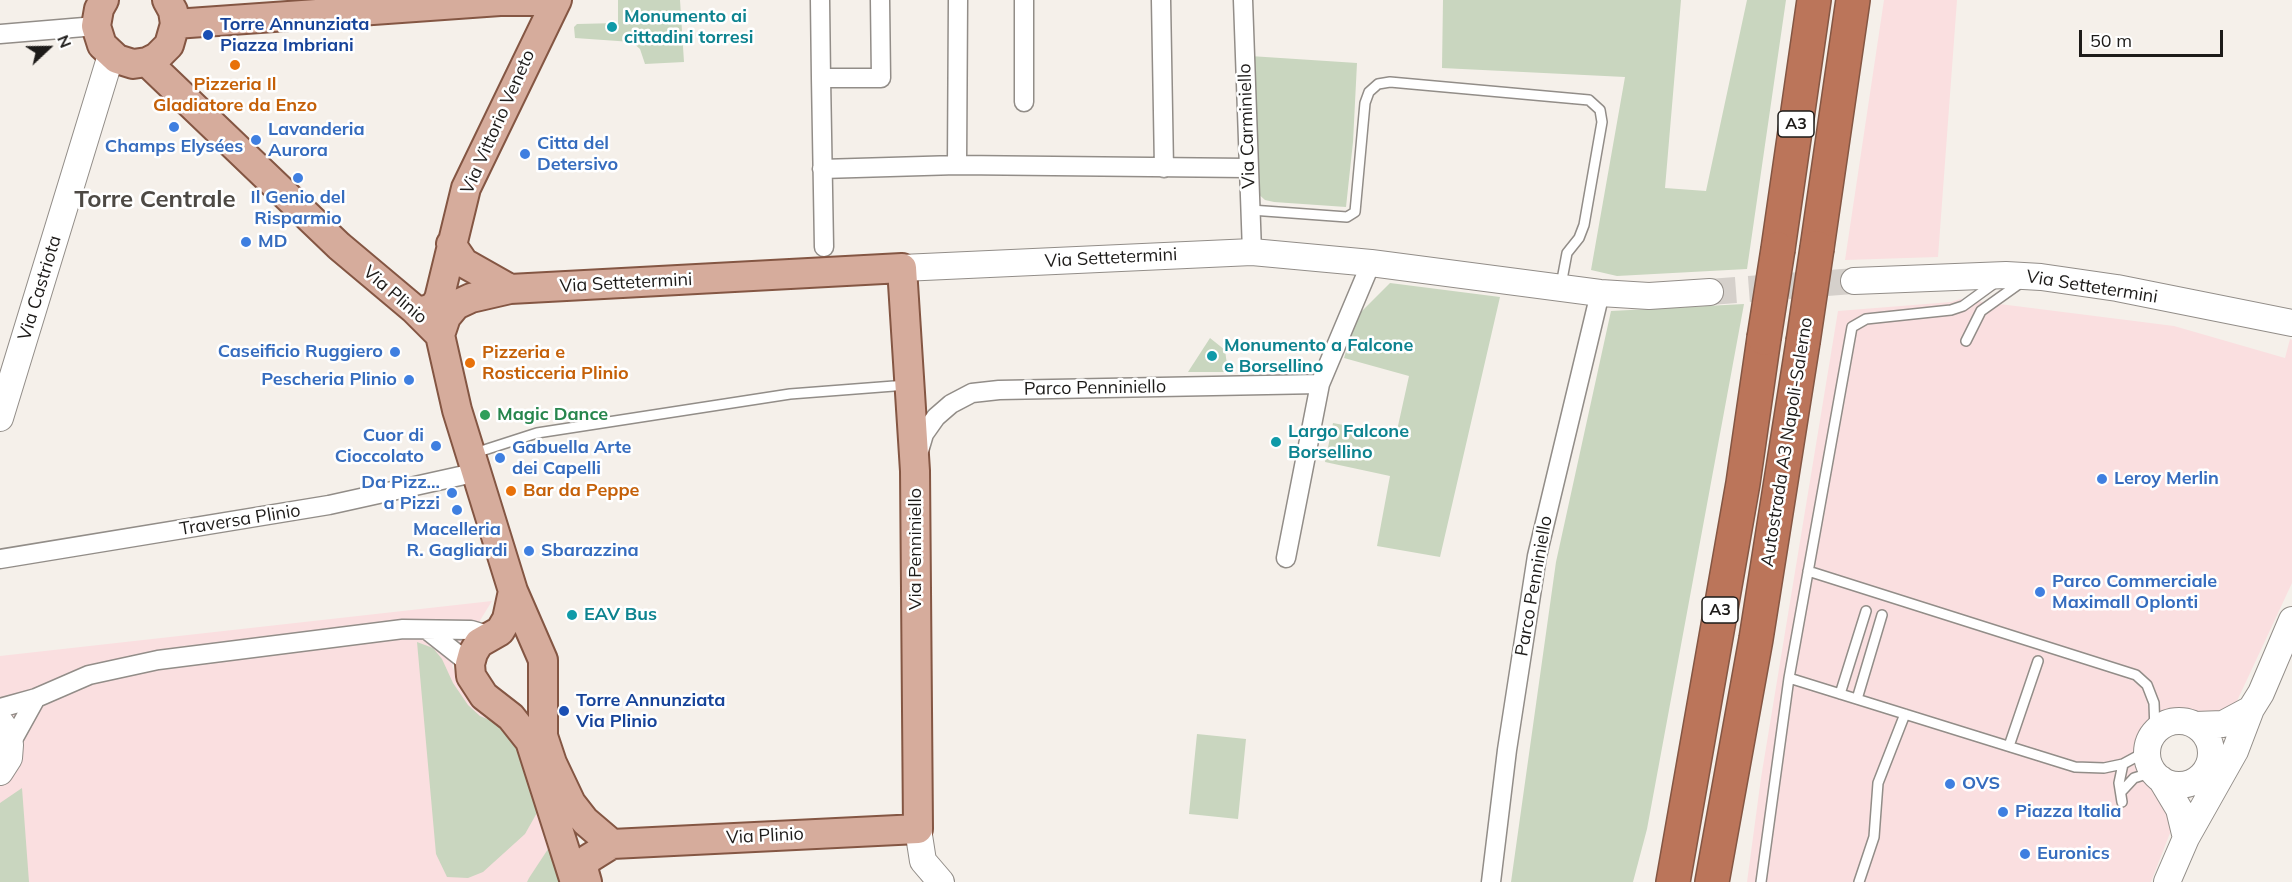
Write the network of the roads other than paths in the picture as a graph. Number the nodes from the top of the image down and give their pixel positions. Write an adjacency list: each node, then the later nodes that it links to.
1 (820, 0): 15 (street)
2 (880, 0): 15 (street)
3 (958, 0): 17 (street)
4 (1024, 0): 16 (street)
5 (1161, 0): 18 (street)
6 (1243, 0): 19 (street, Via Carminiello)
7 (1814, 0): 42 (highway, Autostrada A3 Napoli-Salerno / A3, bridge)
8 (1853, 0): 82 (highway, Autostrada A3 Napoli-Salerno / A3, bridge)
9 (556, 1): 10 (main road); 22 (main road, Via Vittorio Veneto)
10 (171, 12): 14 (main road)
11 (100, 13): 12 (street); 13 (main road)
12 (0, 34)
13 (111, 55): 14 (main road); 39 (main road, Via Castriota)
14 (147, 62): 33 (main road, Via Plinio)
15 (821, 78): 20 (street)
16 (1024, 102)
17 (957, 165): 18 (street); 20 (street)
18 (1164, 168): 19 (street)
19 (1247, 168): 21 (street, Via Carminiello)
20 (822, 170): 23 (street)
21 (1251, 210): 24 (street, Via Carminiello); 29 (lane)
22 (451, 244): 30 (main road); 33 (main road, Via Vittorio Veneto)
23 (824, 247)
24 (1252, 252): 25 (main road, Via Settetermini); 26 (main road, Via Settetermini)
25 (1371, 263): 29 (main road, Via Settetermini); 38 (street)
26 (902, 268): 30 (main road, Via Settetermini); 37 (main road, Via Penniniello)
27 (2019, 275): 28 (main road, Via Settetermini); 34 (main road, Via Settetermini); 36 (lane); 45 (lane)
28 (1854, 281)
29 (1560, 289): 32 (main road, Via Settetermini)
30 (510, 290): 35 (main road, Via Settetermini)
31 (1710, 292): 32 (main road, Via Settetermini)
32 (1599, 293): 79 (street, Parco Penniniello)
33 (414, 309): 35 (main road, Via Plinio)
34 (2292, 324)
35 (440, 335): 40 (main road, Via Plinio)
36 (1966, 341)
37 (910, 384): 40 (lane); 41 (main road, Via Penniniello)
38 (1320, 384): 41 (street, Parco Penniniello); 43 (street)
39 (0, 418)
40 (475, 463): 44 (street, Traversa Plinio); 46 (main road, Via Plinio)
41 (915, 471): 73 (main road, Via Penniniello)
42 (1743, 483): 80 (highway); 81 (highway, Autostrada A3 Napoli-Salerno / A3)
43 (1286, 558)
44 (0, 559)
45 (1808, 571): 54 (lane); 66 (lane)
46 (513, 591): 51 (main road); 75 (main road, Via Plinio)
47 (1866, 612): 55 (lane)
48 (1882, 615): 57 (lane)
49 (2292, 620): 59 (main road)
50 (427, 630): 51 (street); 53 (street); 56 (street)
51 (494, 633): 53 (main road)
52 (2038, 661): 64 (lane)
53 (470, 664): 77 (main road)
54 (1789, 678): 55 (lane); 83 (lane)
55 (1840, 694): 57 (lane)
56 (36, 698): 58 (street); 63 (street)
57 (1857, 699): 60 (lane)
58 (0, 708)
59 (2251, 709): 62 (main road); 65 (main road)
60 (1905, 714): 64 (lane); 84 (lane)
61 (0, 722): 63 (main road)
62 (2195, 725): 66 (main road); 68 (main road)
63 (10, 745): 69 (main road)
64 (2009, 746): 67 (lane)
65 (2235, 751): 68 (main road); 72 (main road)
66 (2154, 758): 67 (lane); 68 (main road); 70 (lane); 74 (main road)
67 (2123, 764): 70 (lane)
68 (2205, 771): 72 (main road)
69 (0, 772)
70 (2121, 792): 71 (lane)
71 (2122, 802)
72 (2204, 804): 74 (main road)
73 (918, 829): 75 (main road, Via Plinio); 76 (main road)
74 (2186, 838): 85 (main road)
75 (612, 844): 78 (main road)
76 (932, 877)
77 (575, 882)
78 (588, 882)
79 (1491, 882)
80 (1649, 882)
81 (1673, 882)
82 (1712, 882)
83 (1761, 882)
84 (1859, 882)
85 (2167, 882)

